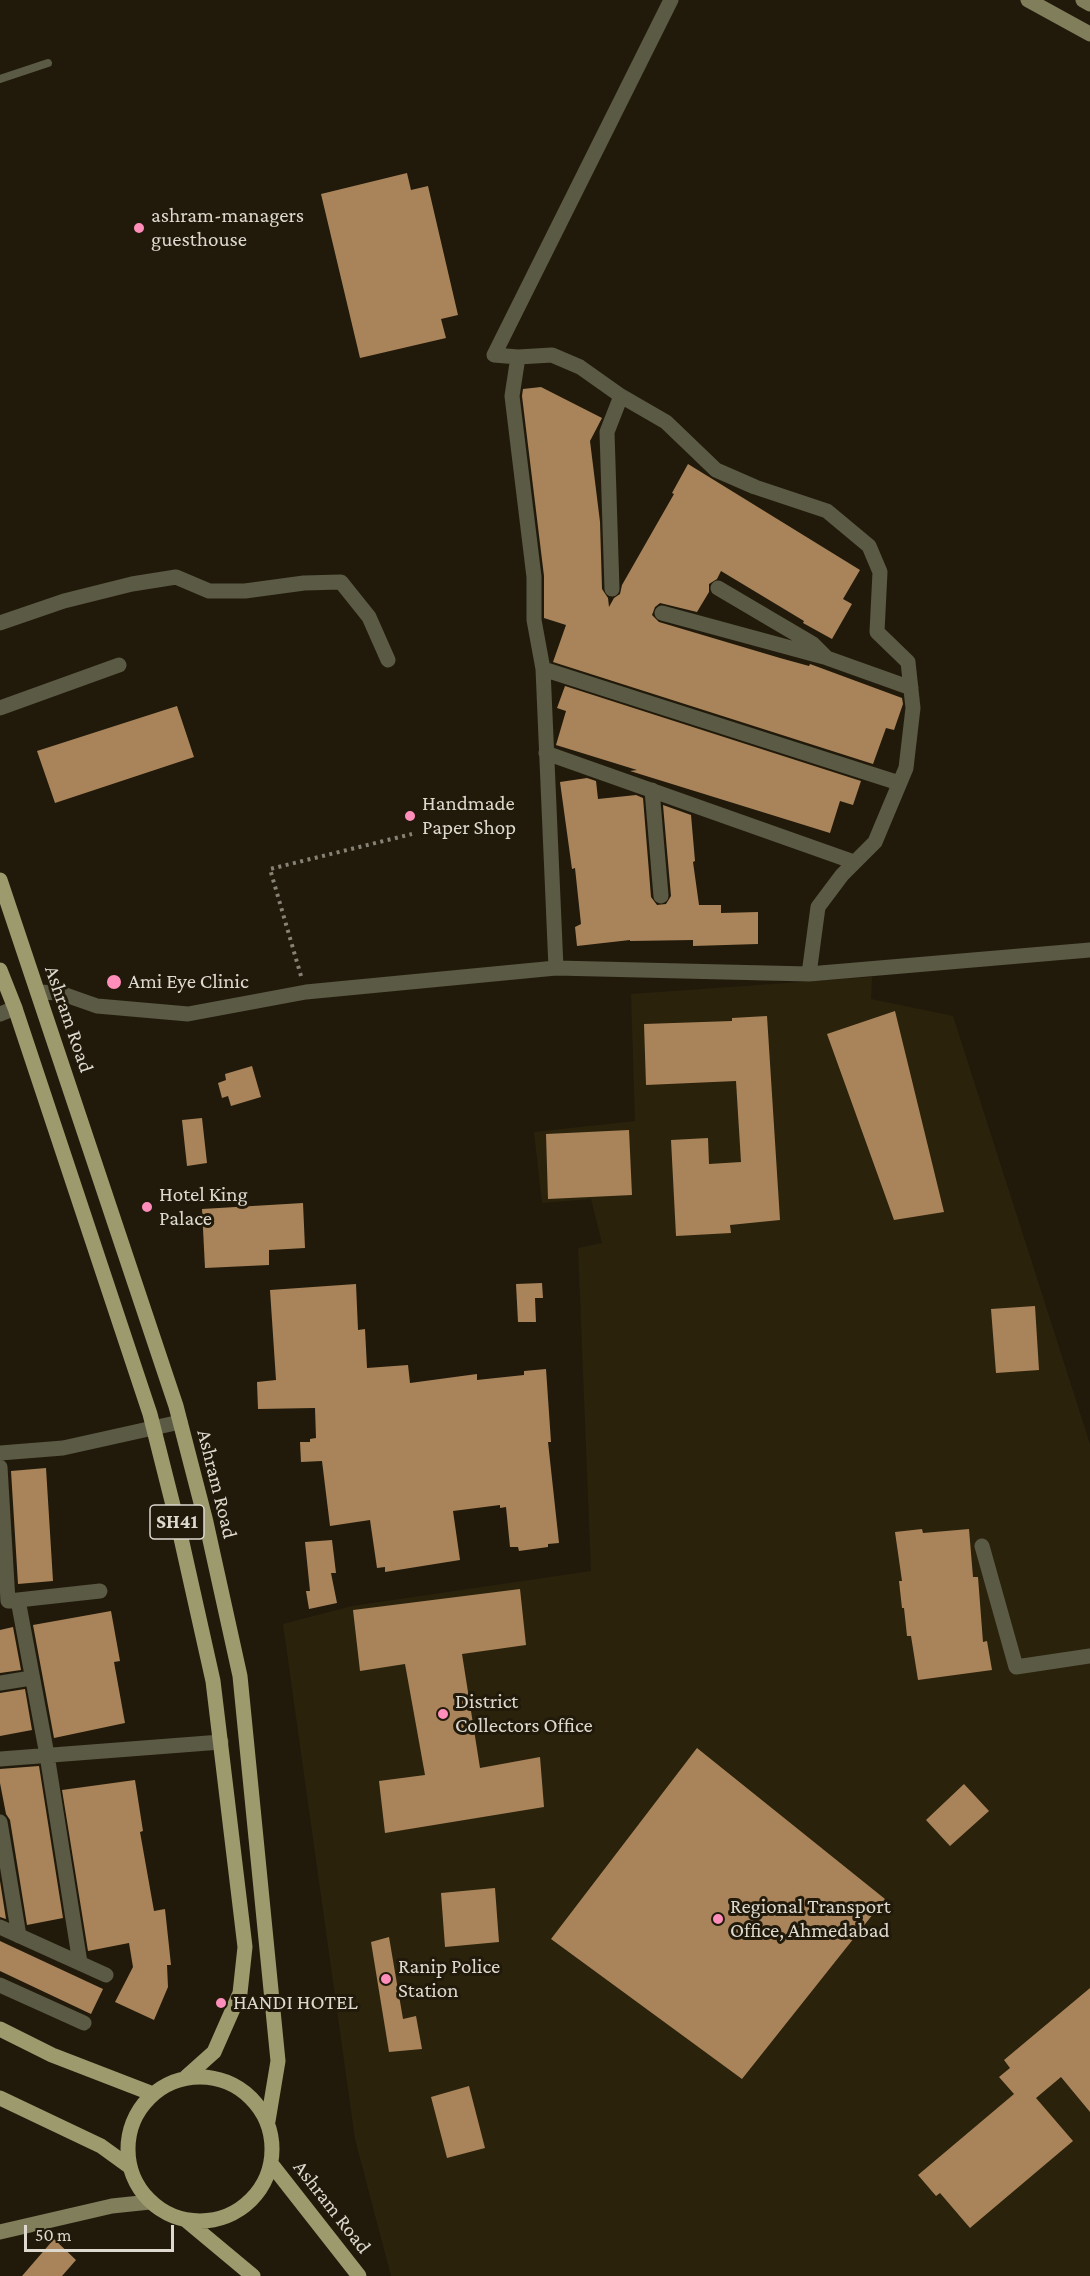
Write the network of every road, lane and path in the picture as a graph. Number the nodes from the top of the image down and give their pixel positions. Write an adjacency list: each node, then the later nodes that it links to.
1 (671, 0): 8 (street)
2 (1029, 0): 5 (main road)
3 (1083, 0): 4 (main road)
4 (1090, 4)
5 (1090, 34)
6 (48, 63): 7 (lane)
7 (0, 79)
8 (518, 357): 9 (street); 17 (street)
9 (621, 396): 11 (street); 18 (street)
10 (718, 588): 14 (street)
11 (612, 589)
12 (662, 613): 14 (street)
13 (0, 623): 15 (street)
14 (827, 658): 18 (street)
15 (388, 660)
16 (119, 665): 19 (street)
17 (543, 669): 20 (street); 21 (street)
18 (911, 688): 21 (street)
19 (0, 708)
20 (546, 753): 22 (street); 28 (street)
21 (899, 783): 24 (street)
22 (652, 790): 24 (street); 26 (street)
23 (412, 834): 32 (path)
24 (854, 862): 30 (street)
25 (0, 880): 31 (main road, Ashram Road)
26 (661, 896)
27 (1090, 950): 30 (street)
28 (556, 968): 30 (street); 32 (street)
29 (0, 970): 33 (main road, SH41)
30 (808, 974)
31 (38, 992): 32 (street); 35 (main road, Ashram Road)
32 (306, 992)
33 (15, 1008): 34 (street); 36 (main road, SH41)
34 (0, 1014)
35 (180, 1422): 36 (street); 59 (main road, Ashram Road)
36 (154, 1429): 37 (street); 45 (main road, SH41)
37 (0, 1453)
38 (0, 1467): 41 (street)
39 (982, 1546): 42 (street)
40 (100, 1591): 41 (street)
41 (8, 1601): 43 (street)
42 (1090, 1656)
43 (31, 1678): 44 (street); 46 (street)
44 (0, 1683)
45 (221, 1742): 46 (street); 56 (main road, SH41)
46 (47, 1755): 47 (street); 51 (street)
47 (0, 1759)
48 (0, 1822): 50 (street)
49 (0, 1927): 50 (street)
50 (19, 1936): 51 (street)
51 (80, 1963): 52 (street)
52 (106, 1975)
53 (0, 1985): 54 (street)
54 (84, 2023)
55 (0, 2029): 57 (main road)
56 (186, 2078): 57 (main road); 59 (main road)
57 (153, 2094): 61 (main road)
58 (0, 2098): 61 (main road)
59 (268, 2121): 60 (main road)
60 (272, 2165): 63 (main road); 66 (main road, Ashram Road)
61 (130, 2168): 62 (main road)
62 (150, 2202): 63 (main road); 64 (main road)
63 (187, 2221): 65 (main road)
64 (0, 2232)
65 (253, 2276)
66 (359, 2276)

